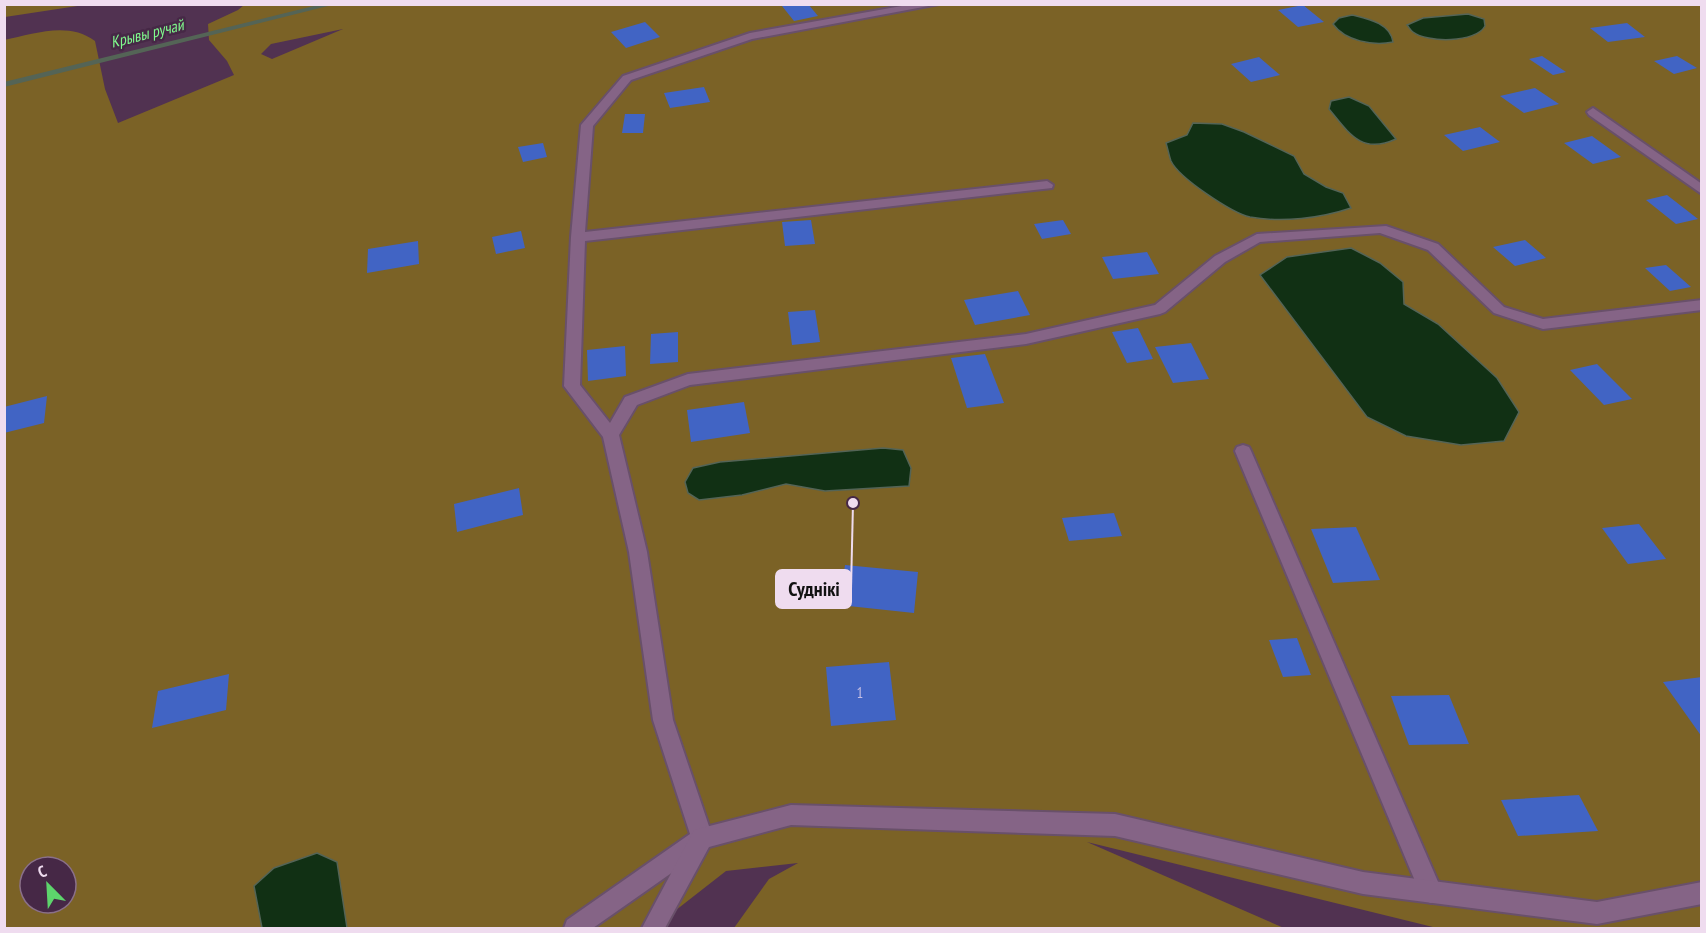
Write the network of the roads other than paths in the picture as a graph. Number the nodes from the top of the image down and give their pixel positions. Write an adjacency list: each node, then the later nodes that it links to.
1 (934, 4): 5 (street)
2 (1593, 112): 4 (street)
3 (1047, 185): 5 (street)
4 (1701, 190)
5 (578, 237): 7 (street)
6 (1701, 305): 7 (street)
7 (611, 435): 9 (street)
8 (1243, 451): 10 (street)
9 (702, 838): 10 (street); 12 (street); 13 (street)
10 (1431, 892): 11 (street)
11 (1701, 893)
12 (575, 928)
13 (653, 928)

